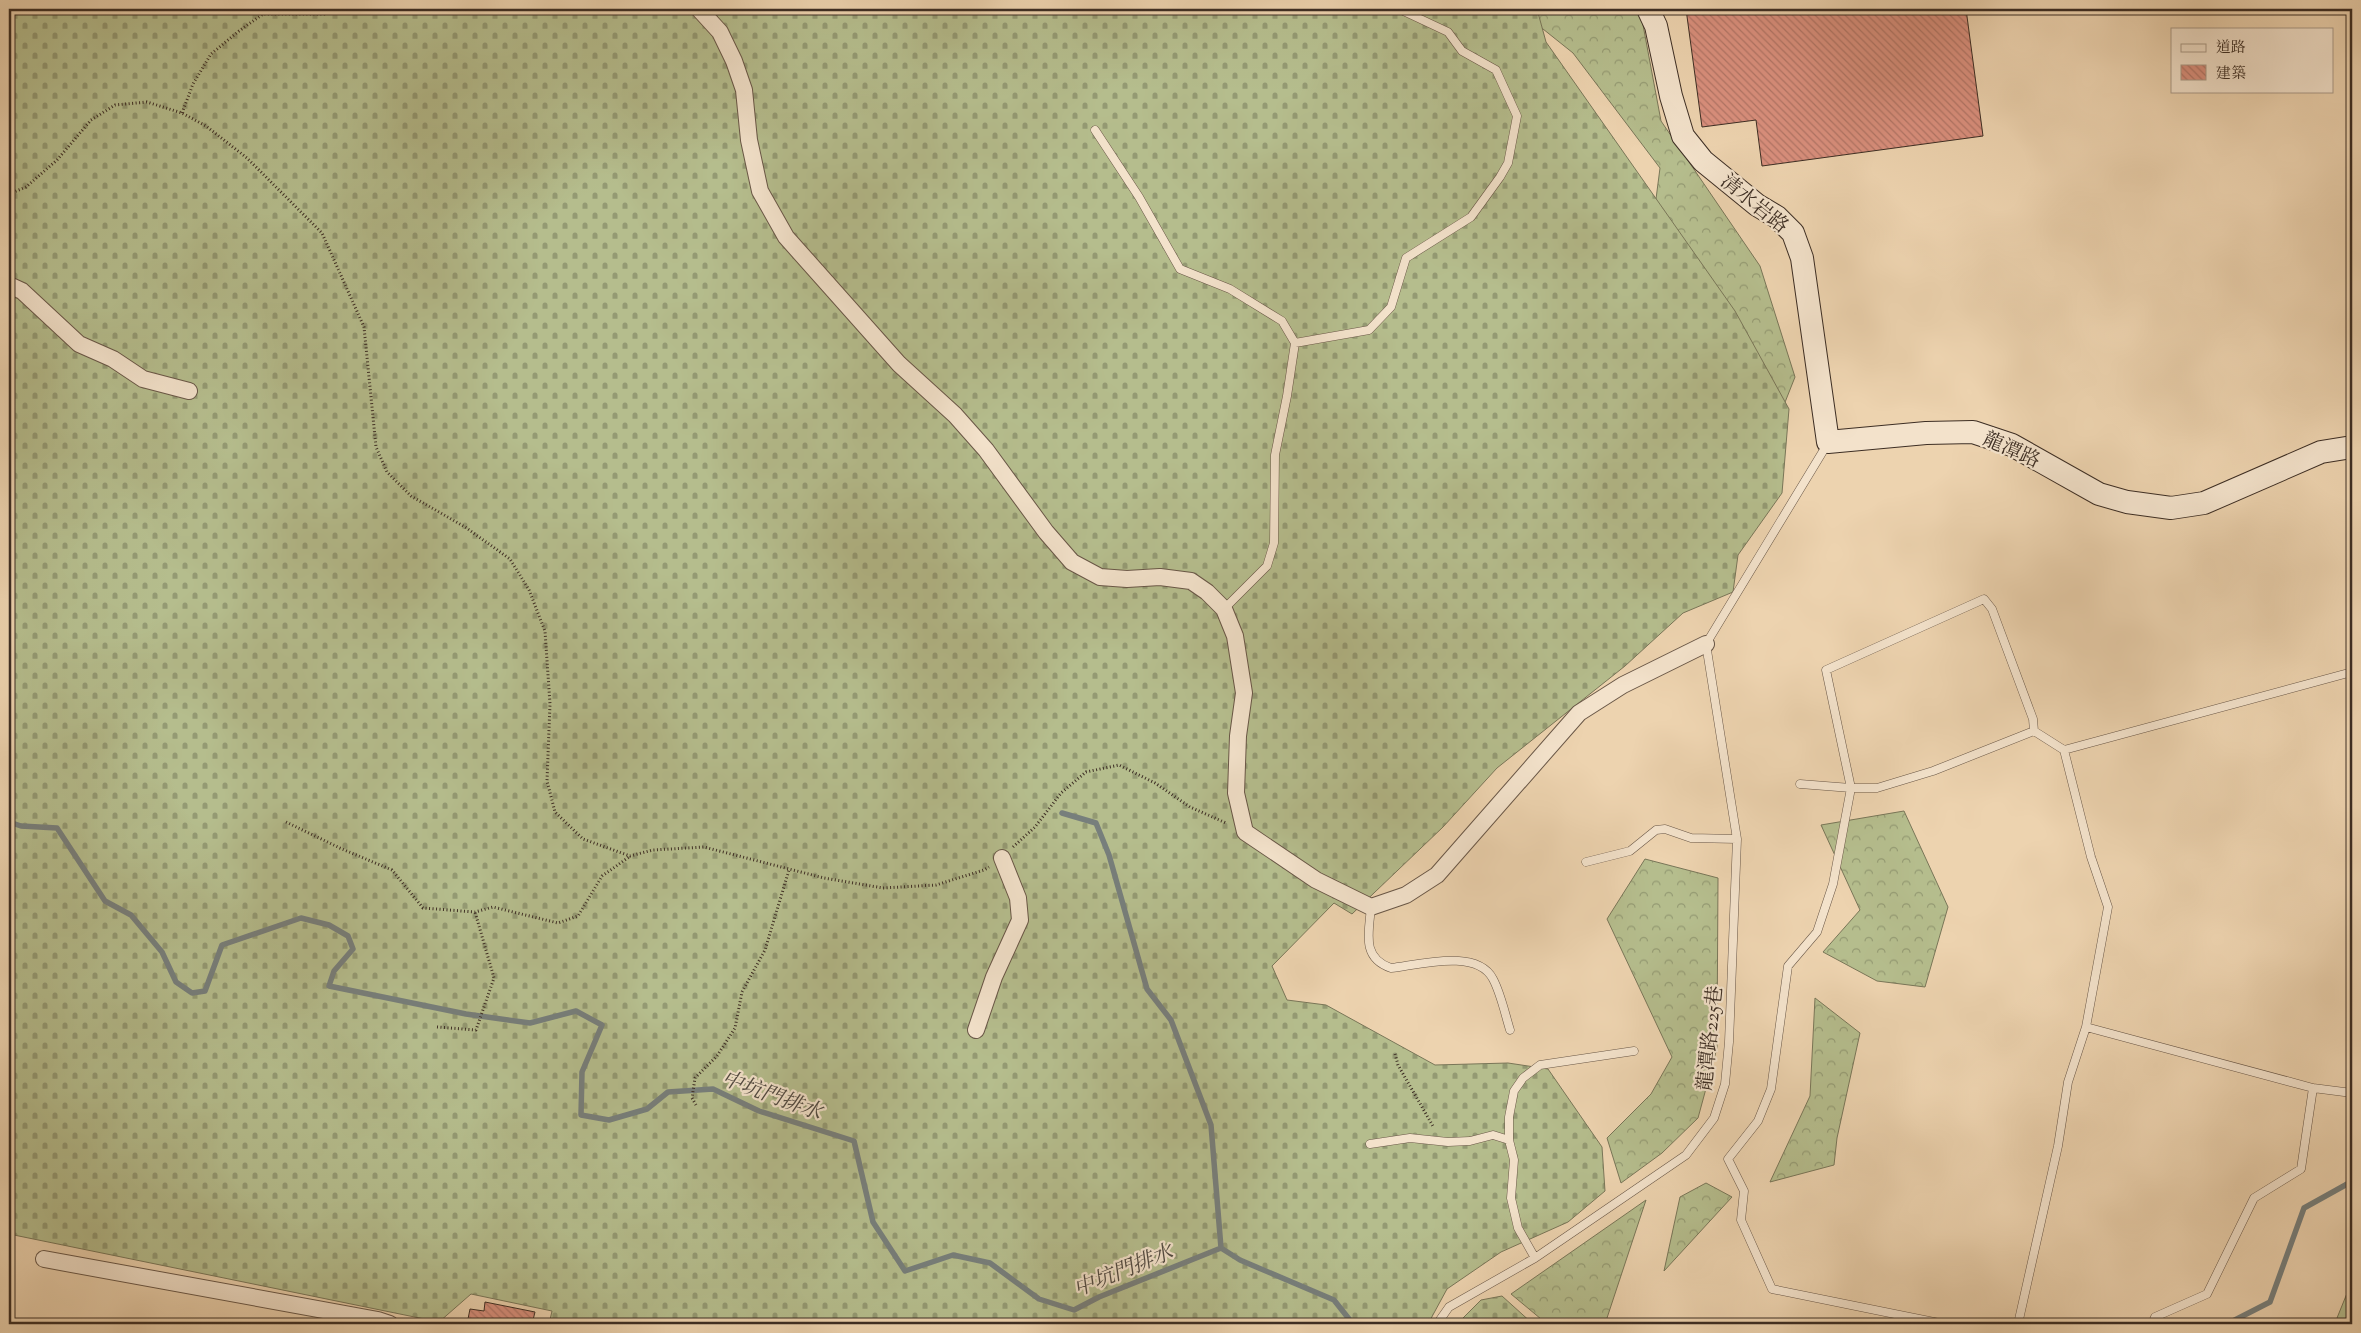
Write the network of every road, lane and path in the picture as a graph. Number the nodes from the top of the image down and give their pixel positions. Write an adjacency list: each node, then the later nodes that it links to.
1 (339, 9): 5 (path)
2 (699, 9): 13 (street)
3 (1399, 9): 9 (lane)
4 (1648, 9): 11 (street, 清水岩路)
5 (182, 114): 7 (path); 23 (path)
6 (1095, 130): 9 (lane)
7 (9, 194)
8 (9, 285): 10 (street)
9 (1295, 343): 13 (lane)
10 (189, 391)
11 (1828, 442): 12 (street, 龍潭路); 14 (lane)
12 (2352, 447)
13 (1224, 609): 21 (street)
14 (1706, 644): 22 (lane, 龍潭路225巷); 27 (street)
15 (2352, 672): 17 (lane)
16 (2034, 731): 17 (lane); 19 (lane); 19 (lane)
17 (2064, 750): 30 (lane)
18 (1800, 784): 19 (lane)
19 (1851, 788): 45 (lane)
20 (286, 822): 28 (path)
21 (1245, 832): 24 (path); 27 (street)
22 (1737, 839): 25 (lane); 41 (lane, 龍潭路225巷)
23 (630, 856): 26 (path); 28 (path)
24 (1002, 858): 26 (path); 31 (street)
25 (1586, 862)
26 (789, 870): 37 (path)
27 (1371, 906): 32 (lane)
28 (475, 912): 29 (path)
29 (437, 1027)
30 (2086, 1027): 35 (lane); 46 (lane)
31 (976, 1030)
32 (1510, 1030)
33 (1634, 1051): 39 (lane)
34 (1396, 1054): 38 (path)
35 (2313, 1088): 36 (lane); 47 (lane)
36 (2352, 1093)
37 (696, 1104)
38 (1438, 1140): 39 (lane); 40 (lane)
39 (1509, 1140): 41 (lane)
40 (1370, 1144)
41 (1535, 1258): 44 (lane, 龍潭路225巷)
42 (44, 1259): 43 (street)
43 (390, 1324)
44 (1437, 1324)
45 (1944, 1324)
46 (2018, 1324)
47 (2152, 1324)

